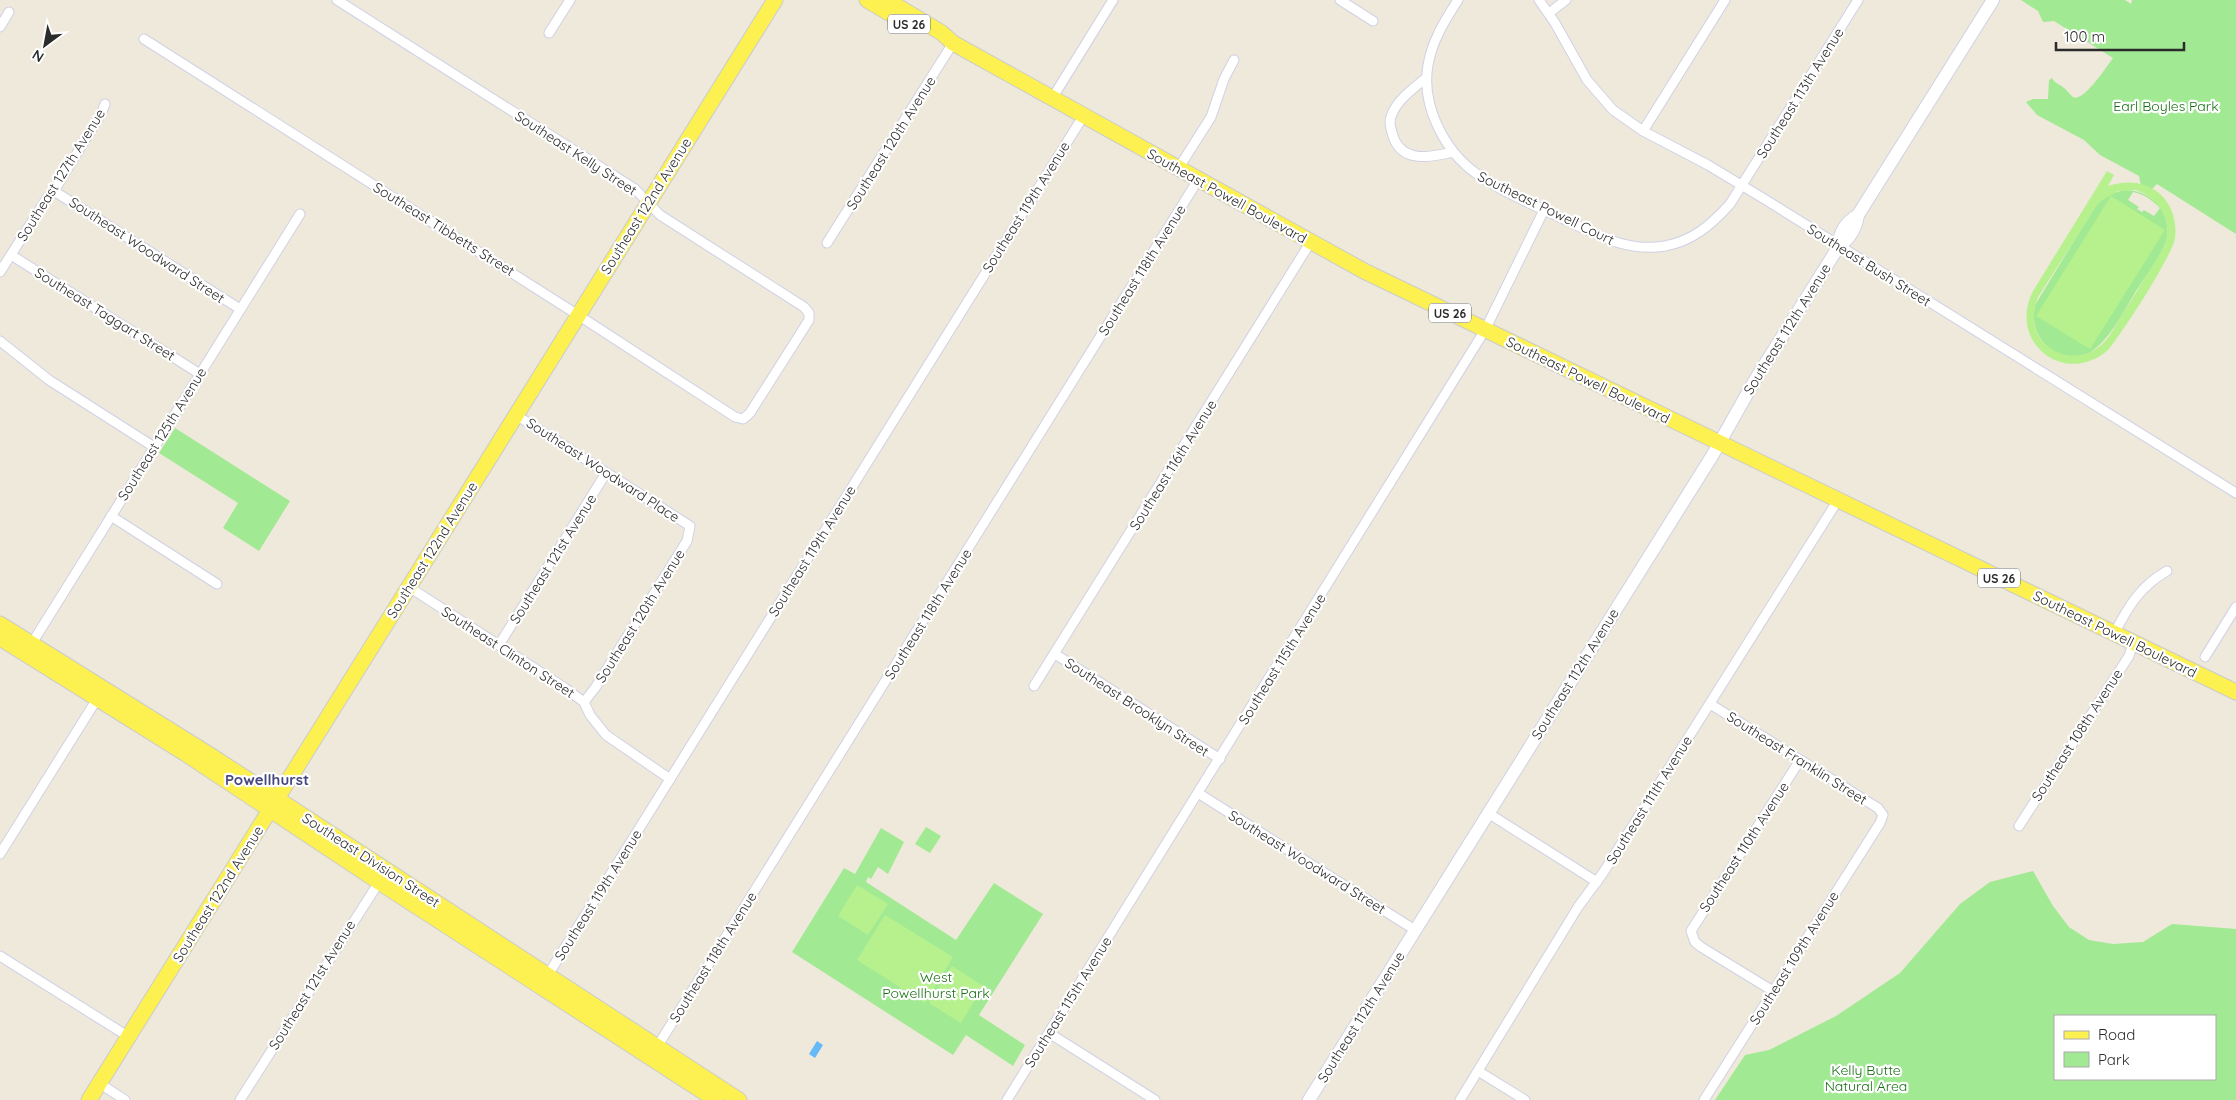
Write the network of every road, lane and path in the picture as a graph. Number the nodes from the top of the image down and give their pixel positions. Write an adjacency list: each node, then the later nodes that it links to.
1 (337, 0): 32 (street, Southeast Kelly Street)
2 (570, 0): 18 (street)
3 (775, 0): 32 (main road, Southeast 122nd Avenue)
4 (868, 0): 20 (main road, Southeast Powell Boulevard / US 26)
5 (887, 0): 20 (main road, Southeast Powell Boulevard / US 26)
6 (1113, 0): 23 (street)
7 (1340, 0): 16 (street)
8 (1458, 0): 22 (street, Southeast Powell Court)
9 (1539, 0): 15 (street, Southeast Bush Street)
10 (1566, 0): 15 (street)
11 (1725, 0): 26 (street)
12 (1858, 0): 30 (street, Southeast 113th Avenue)
13 (1993, 0): 37 (main road, Southeast 112th Avenue)
14 (9, 12): 17 (street)
15 (1549, 13): 26 (street, Southeast Bush Street)
16 (1373, 21)
17 (0, 27)
18 (550, 33)
19 (144, 39): 41 (street, Southeast Tibbetts Street)
20 (953, 43): 23 (main road, Southeast Powell Boulevard / US 26); 35 (street, Southeast 120th Avenue)
21 (1234, 60): 28 (street)
22 (1426, 78): 27 (street, Southeast Powell Court); 27 (street)
23 (1053, 98): 25 (main road, Southeast Powell Boulevard / US 26)
24 (105, 104): 31 (street, Southeast 127th Avenue)
25 (1084, 115): 28 (main road, Southeast Powell Boulevard / US 26); 74 (street, Southeast 119th Avenue)
26 (1643, 131): 30 (street, Southeast Bush Street)
27 (1453, 152): 33 (street, Southeast Powell Court)
28 (1178, 169): 29 (main road, Southeast Powell Boulevard / US 26)
29 (1198, 180): 36 (main road, Southeast Powell Boulevard / US 26); 91 (street, Southeast 118th Avenue)
30 (1742, 185): 33 (street, Southeast Powell Court); 37 (street, Southeast Bush Street)
31 (54, 191): 38 (street, Southeast 127th Avenue); 40 (street, Southeast Woodward Street)
32 (649, 202): 41 (main road, Southeast 122nd Avenue); 46 (street, Southeast Kelly Street)
33 (1544, 210): 42 (street, Southeast 115th Avenue)
34 (300, 214): 40 (street, Southeast 125th Avenue)
35 (827, 243)
36 (1310, 243): 42 (main road, Southeast Powell Boulevard / US 26); 64 (street, Southeast 116th Avenue)
37 (1839, 246): 47 (main road, Southeast 112th Avenue); 50 (street, Southeast Bush Street)
38 (10, 255): 39 (street, Southeast 127th Avenue); 44 (street, Southeast Taggart Street)
39 (0, 272)
40 (240, 309): 44 (street, Southeast 125th Avenue)
41 (578, 315): 45 (main road, Southeast 122nd Avenue); 46 (street, Southeast Tibbetts Street)
42 (1486, 330): 47 (main road, Southeast Powell Boulevard / US 26); 72 (street, Southeast 115th Avenue)
43 (0, 341): 48 (street)
44 (200, 374): 48 (street, Southeast 125th Avenue)
45 (516, 415): 49 (street, Southeast Woodward Place); 56 (main road, Southeast 122nd Avenue)
46 (743, 419)
47 (1719, 443): 51 (main road, Southeast Powell Boulevard / US 26); 77 (main road, Southeast 112th Avenue)
48 (154, 447): 52 (street, Southeast 125th Avenue)
49 (606, 473): 53 (street, Southeast Woodward Place); 62 (street, Southeast 121st Avenue)
50 (2236, 493)
51 (1838, 500): 59 (main road, Southeast Powell Boulevard / US 26); 71 (street, Southeast 111th Avenue)
52 (110, 516): 55 (street); 63 (street, Southeast 125th Avenue)
53 (690, 526): 70 (street, Southeast 120th Avenue)
54 (2167, 571): 59 (street)
55 (217, 584)
56 (409, 587): 62 (street, Southeast Clinton Street); 76 (main road, Southeast 122nd Avenue)
57 (2236, 607): 65 (street)
58 (0, 624): 63 (main road, Southeast Division Street)
59 (2114, 634): 61 (main road, Southeast Powell Boulevard / US 26)
60 (0, 638): 63 (main road, Southeast Division Street)
61 (2133, 643): 67 (main road, Southeast Powell Boulevard / US 26); 79 (street, Southeast 108th Avenue)
62 (499, 645): 70 (street, Southeast Clinton Street)
63 (28, 649): 68 (main road, Southeast Division Street); 69 (main road, Southeast Division Street)
64 (1055, 654): 66 (street, Southeast 116th Avenue); 72 (street, Southeast Brooklyn Street)
65 (2205, 657)
66 (1034, 686)
67 (2236, 692)
68 (116, 697): 69 (main road); 76 (main road, Southeast Division Street)
69 (97, 699): 76 (main road, Southeast Division Street); 80 (street)
70 (584, 702): 74 (street, Southeast Clinton Street)
71 (1710, 704): 73 (street, Southeast Franklin Street); 82 (street, Southeast 111th Avenue)
72 (1220, 759): 75 (street, Southeast 115th Avenue)
73 (1800, 760): 78 (street, Southeast Franklin Street); 86 (street, Southeast 110th Avenue)
74 (670, 779): 85 (street, Southeast 119th Avenue)
75 (1198, 793): 83 (street, Southeast Woodward Street); 89 (street, Southeast 115th Avenue)
76 (273, 805): 81 (main road, Southeast Division Street); 90 (main road, Southeast 122nd Avenue)
77 (1488, 812): 82 (street); 83 (main road, Southeast 112th Avenue)
78 (1882, 815): 86 (street, Southeast 109th Avenue)
79 (2019, 826)
80 (0, 854)
81 (382, 876): 85 (main road, Southeast Division Street); 97 (street, Southeast 121st Avenue)
82 (1597, 882): 92 (street, Southeast 111th Avenue)
83 (1415, 930): 102 (main road, Southeast 112th Avenue)
84 (0, 956): 90 (street)
85 (544, 981): 87 (main road, Southeast Division Street); 88 (main road, Southeast Division Street)
86 (1772, 991): 105 (street, Southeast 109th Avenue)
87 (568, 1004): 88 (main road); 94 (main road, Southeast Division Street)
88 (613, 1018): 91 (main road, Southeast Division Street)
89 (1049, 1033): 100 (street, Southeast 115th Avenue); 101 (street)
90 (128, 1037): 93 (main road, Southeast 122nd Avenue)
91 (657, 1047): 94 (main road, Southeast Division Street)
92 (1478, 1071): 103 (street, Southeast 111th Avenue); 104 (street)
93 (99, 1083): 95 (main road, Southeast 122nd Avenue); 96 (street)
94 (703, 1090): 98 (main road, Southeast Division Street); 99 (main road, Southeast Division Street)
95 (89, 1100)
96 (125, 1100)
97 (240, 1100)
98 (716, 1100)
99 (740, 1100)
100 (1007, 1100)
101 (1155, 1100)
102 (1309, 1100)
103 (1460, 1100)
104 (1525, 1100)
105 (1704, 1100)

